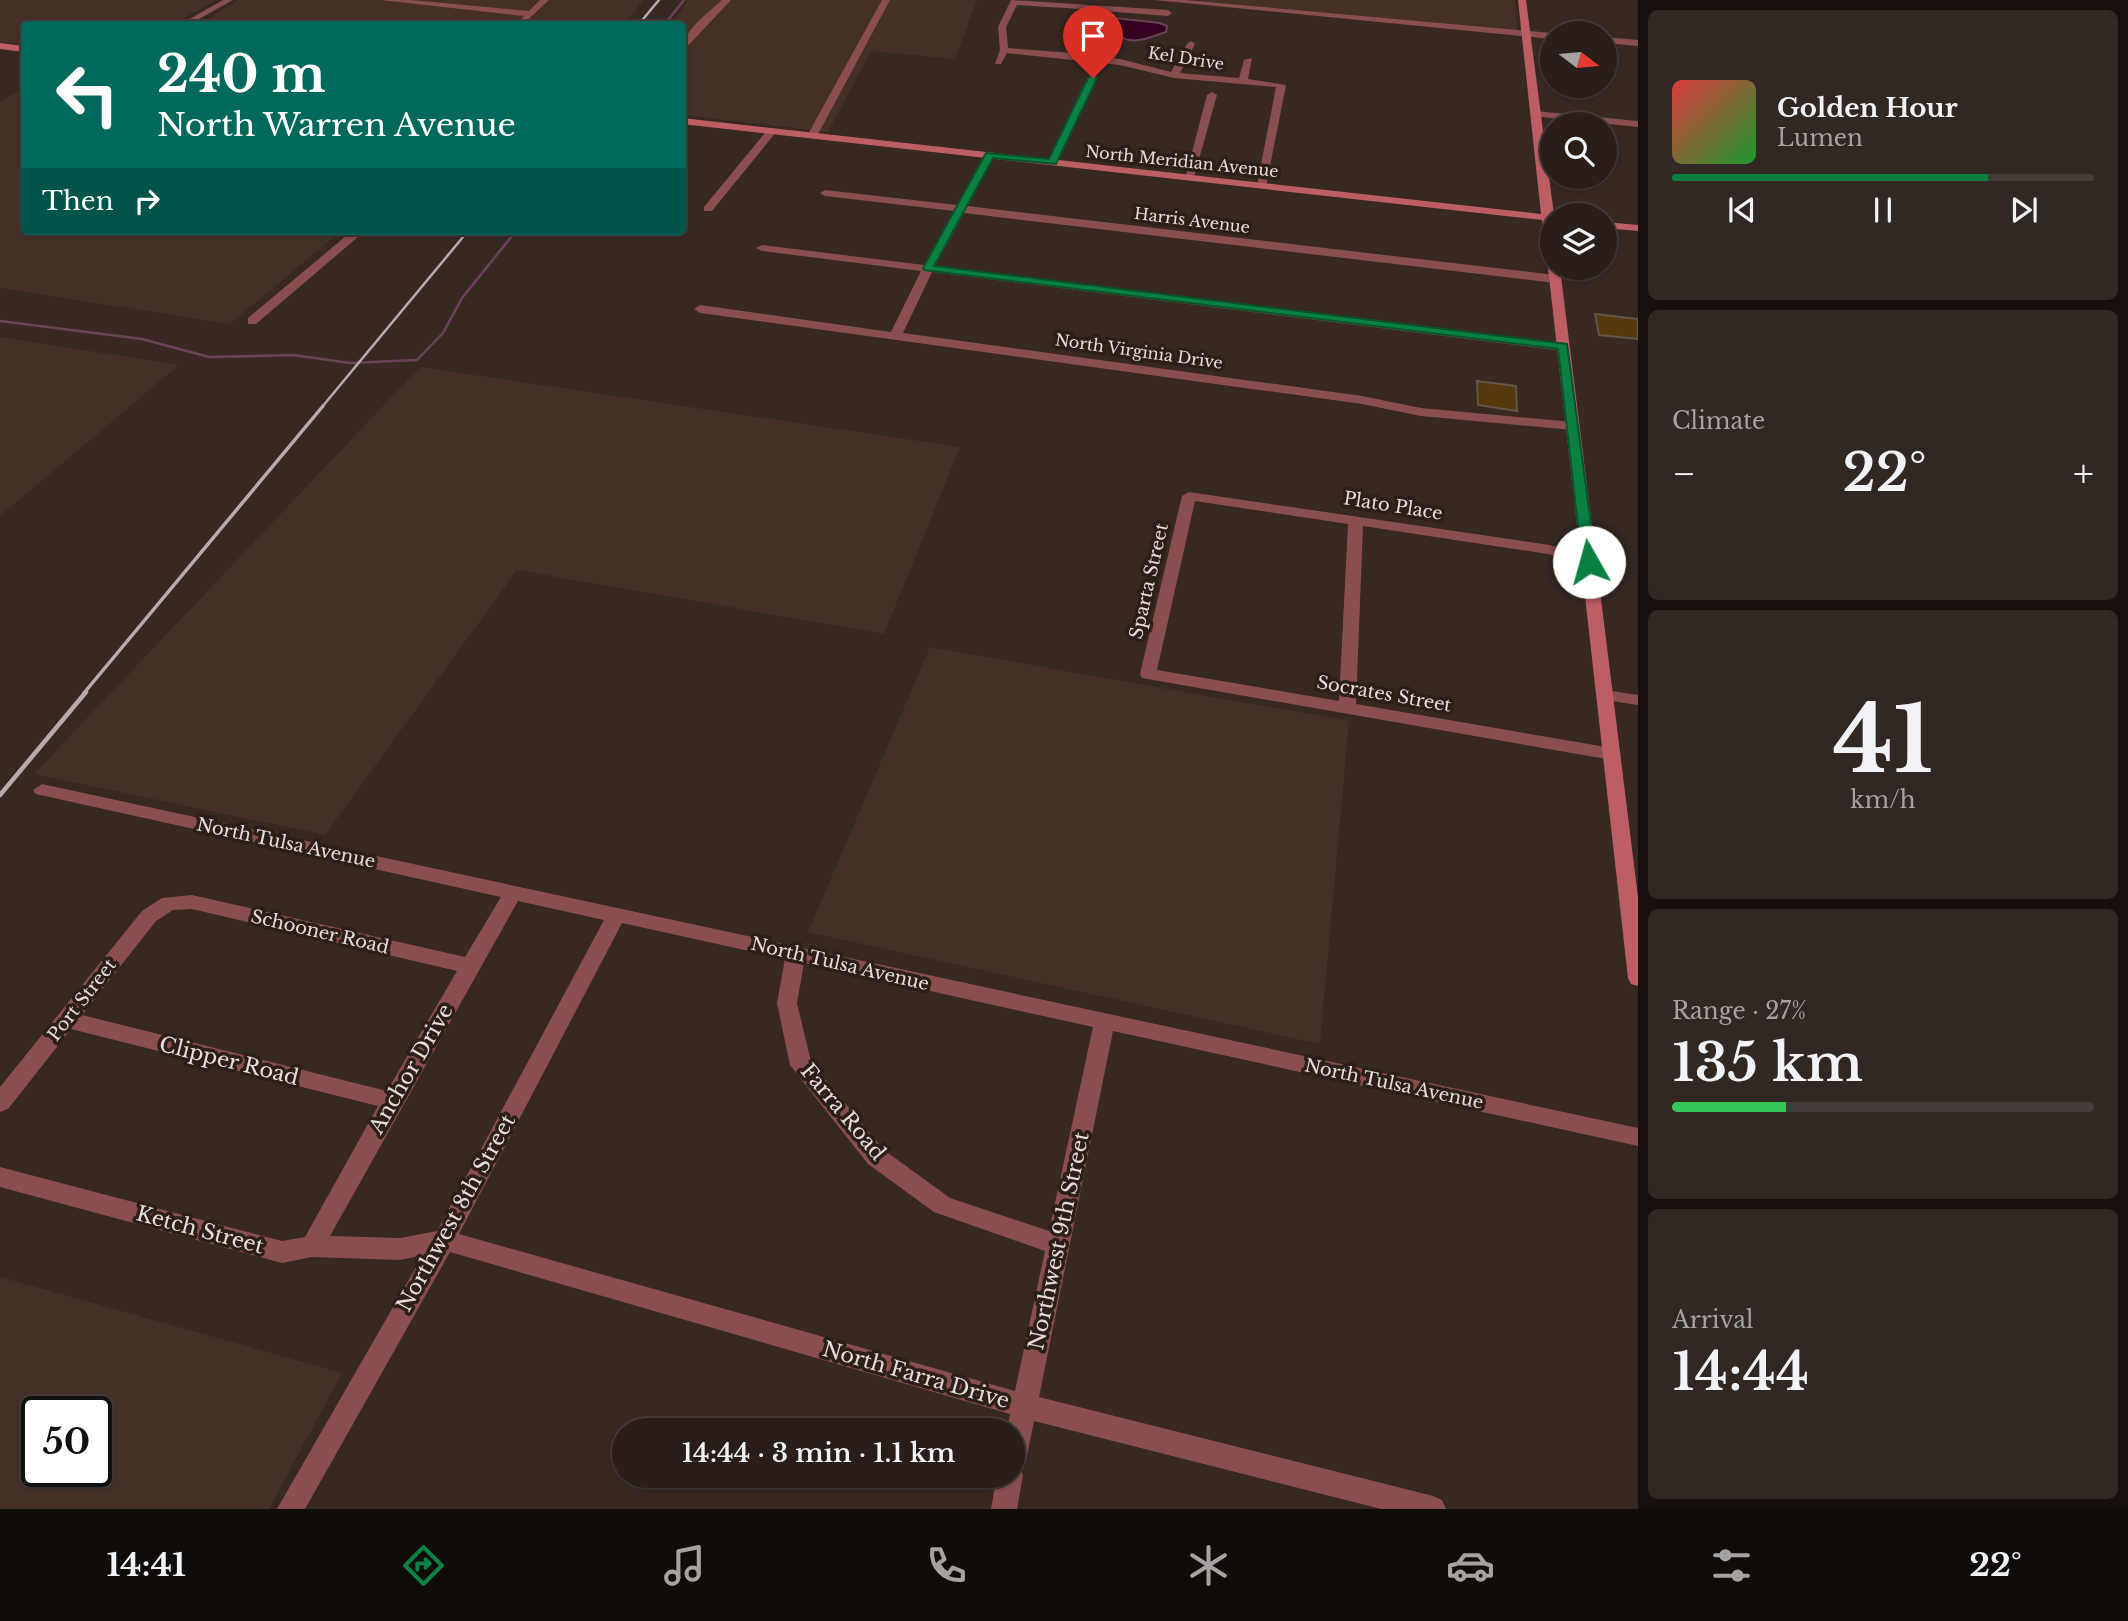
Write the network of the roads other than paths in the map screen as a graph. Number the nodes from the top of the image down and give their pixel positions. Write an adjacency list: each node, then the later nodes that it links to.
1 (229, 0): 12 (street)
2 (385, 0): 11 (street)
3 (545, 0): 11 (street)
4 (727, 0): 18 (street)
5 (886, 0): 34 (street)
6 (1157, 0): 14 (street)
7 (1522, 0): 14 (main road)
8 (1014, 1): 9 (street); 22 (street)
9 (1086, 8): 10 (street); 23 (street)
10 (1168, 13)
11 (531, 14): 13 (street)
12 (190, 21)
13 (524, 21)
14 (1526, 34): 15 (street); 30 (main road)
15 (1540, 35)
16 (1617, 41): 17 (street)
17 (1638, 43)
18 (686, 44)
19 (1191, 44): 26 (street)
20 (0, 46): 21 (main road)
21 (21, 49)
22 (1004, 50): 23 (street, Kel Drive); 25 (street)
23 (1076, 55): 26 (street, Kel Drive)
24 (1249, 60): 29 (street)
25 (998, 62)
26 (1174, 75): 28 (street, Kel Drive)
27 (1093, 78): 36 (street)
28 (1216, 79): 29 (street, Kel Drive); 37 (street)
29 (1243, 81): 38 (street, Kel Drive)
30 (1535, 114): 32 (street); 40 (main road)
31 (686, 121): 33 (main road, North Meridian Avenue)
32 (1638, 124)
33 (772, 131): 34 (main road, North Meridian Avenue); 42 (street)
34 (813, 136): 35 (main road, North Meridian Avenue)
35 (990, 155): 36 (main road, North Meridian Avenue); 41 (street)
36 (1053, 162): 37 (main road, North Meridian Avenue)
37 (1189, 177): 38 (main road, North Meridian Avenue)
38 (1262, 185): 43 (main road, North Meridian Avenue)
39 (825, 193): 41 (street, Harris Avenue)
40 (1548, 203)
41 (960, 208): 48 (street); 49 (street, Harris Avenue)
42 (708, 209)
43 (1540, 217)
44 (1617, 226): 45 (main road)
45 (1638, 228)
46 (354, 235): 52 (street)
47 (762, 248): 48 (street)
48 (928, 268): 53 (street); 54 (street)
49 (1540, 271)
50 (1555, 280): 54 (main road)
51 (700, 309): 53 (street, North Virginia Drive)
52 (252, 321)
53 (896, 334): 55 (street, North Virginia Drive)
54 (1563, 347): 55 (main road)
55 (1573, 426): 58 (main road)
56 (1189, 496): 57 (street, Plato Place); 59 (street, Sparta Street)
57 (1356, 520): 58 (street, Plato Place); 62 (street)
58 (1589, 562): 60 (main road)
59 (1148, 674): 62 (street, Socrates Street)
60 (1605, 695): 61 (street); 63 (main road)
61 (1638, 700)
62 (1347, 709): 63 (street, Socrates Street)
63 (1612, 754): 70 (main road)
64 (42, 790): 65 (street, North Tulsa Avenue)
65 (513, 893): 67 (street, North Tulsa Avenue); 69 (street, Anchor Drive)
66 (169, 903): 69 (street, Schooner Road); 71 (street, Port Street)
67 (617, 914): 68 (street, North Tulsa Avenue); 77 (street, Northwest 8th Street)
68 (796, 954): 72 (street, North Tulsa Avenue); 78 (street, Farra Road)
69 (470, 966): 73 (street, Anchor Drive)
70 (1638, 978)
71 (67, 1020): 73 (street, Clipper Road); 74 (street, Port Street)
72 (1104, 1022): 75 (street, North Tulsa Avenue); 78 (street, Northwest 9th Street)
73 (392, 1101): 79 (street, Anchor Drive)
74 (0, 1102)
75 (1638, 1137)
76 (0, 1177): 79 (street, Ketch Street)
77 (443, 1240): 79 (street, Ketch Street); 80 (street, North Farra Drive); 83 (street, Northwest 8th Street)
78 (1058, 1245): 80 (street, Northwest 9th Street)
79 (312, 1246)
80 (1024, 1406): 81 (street, Northwest 9th Street); 85 (street, North Farra Drive)
81 (1022, 1418)
82 (1008, 1488): 84 (street)
83 (290, 1509)
84 (1004, 1509)
85 (1433, 1509)

